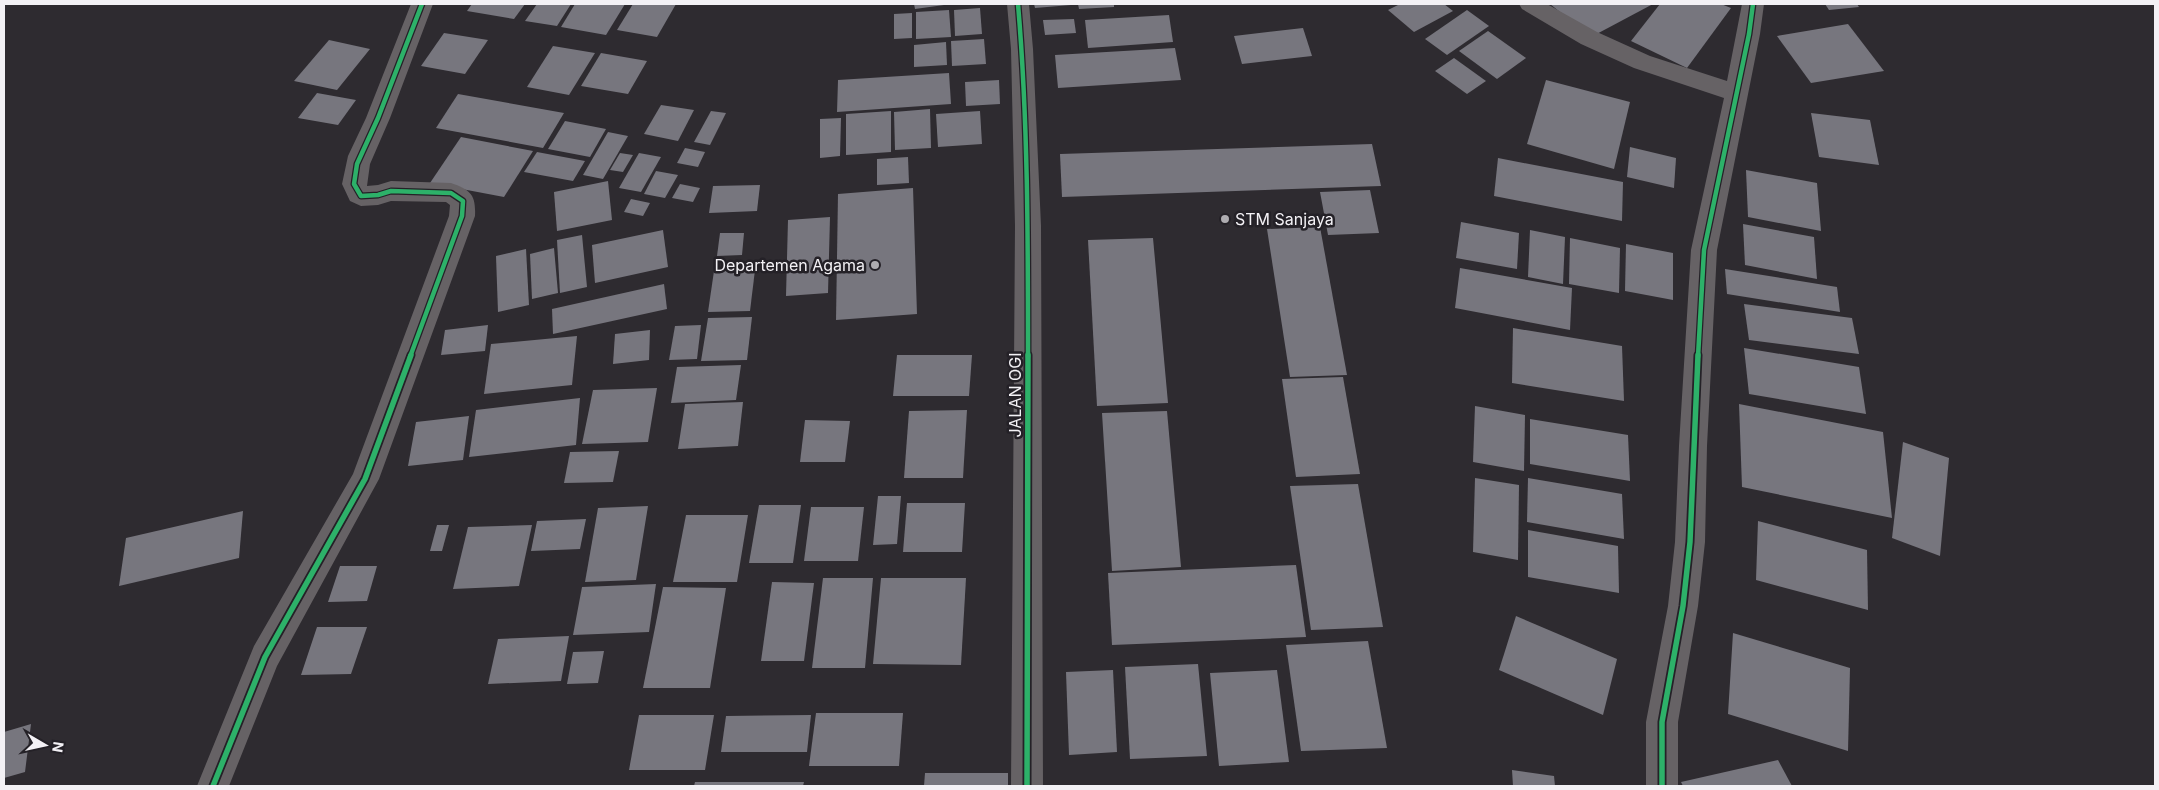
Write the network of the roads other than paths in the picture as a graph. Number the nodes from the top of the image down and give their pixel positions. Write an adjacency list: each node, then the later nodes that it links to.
1 (422, 4): 6 (street)
2 (1018, 4): 7 (street, JALAN OGI)
3 (1530, 4): 5 (street)
4 (1753, 4): 5 (street)
5 (1736, 93): 8 (street)
6 (212, 786)
7 (1027, 786)
8 (1662, 786)

